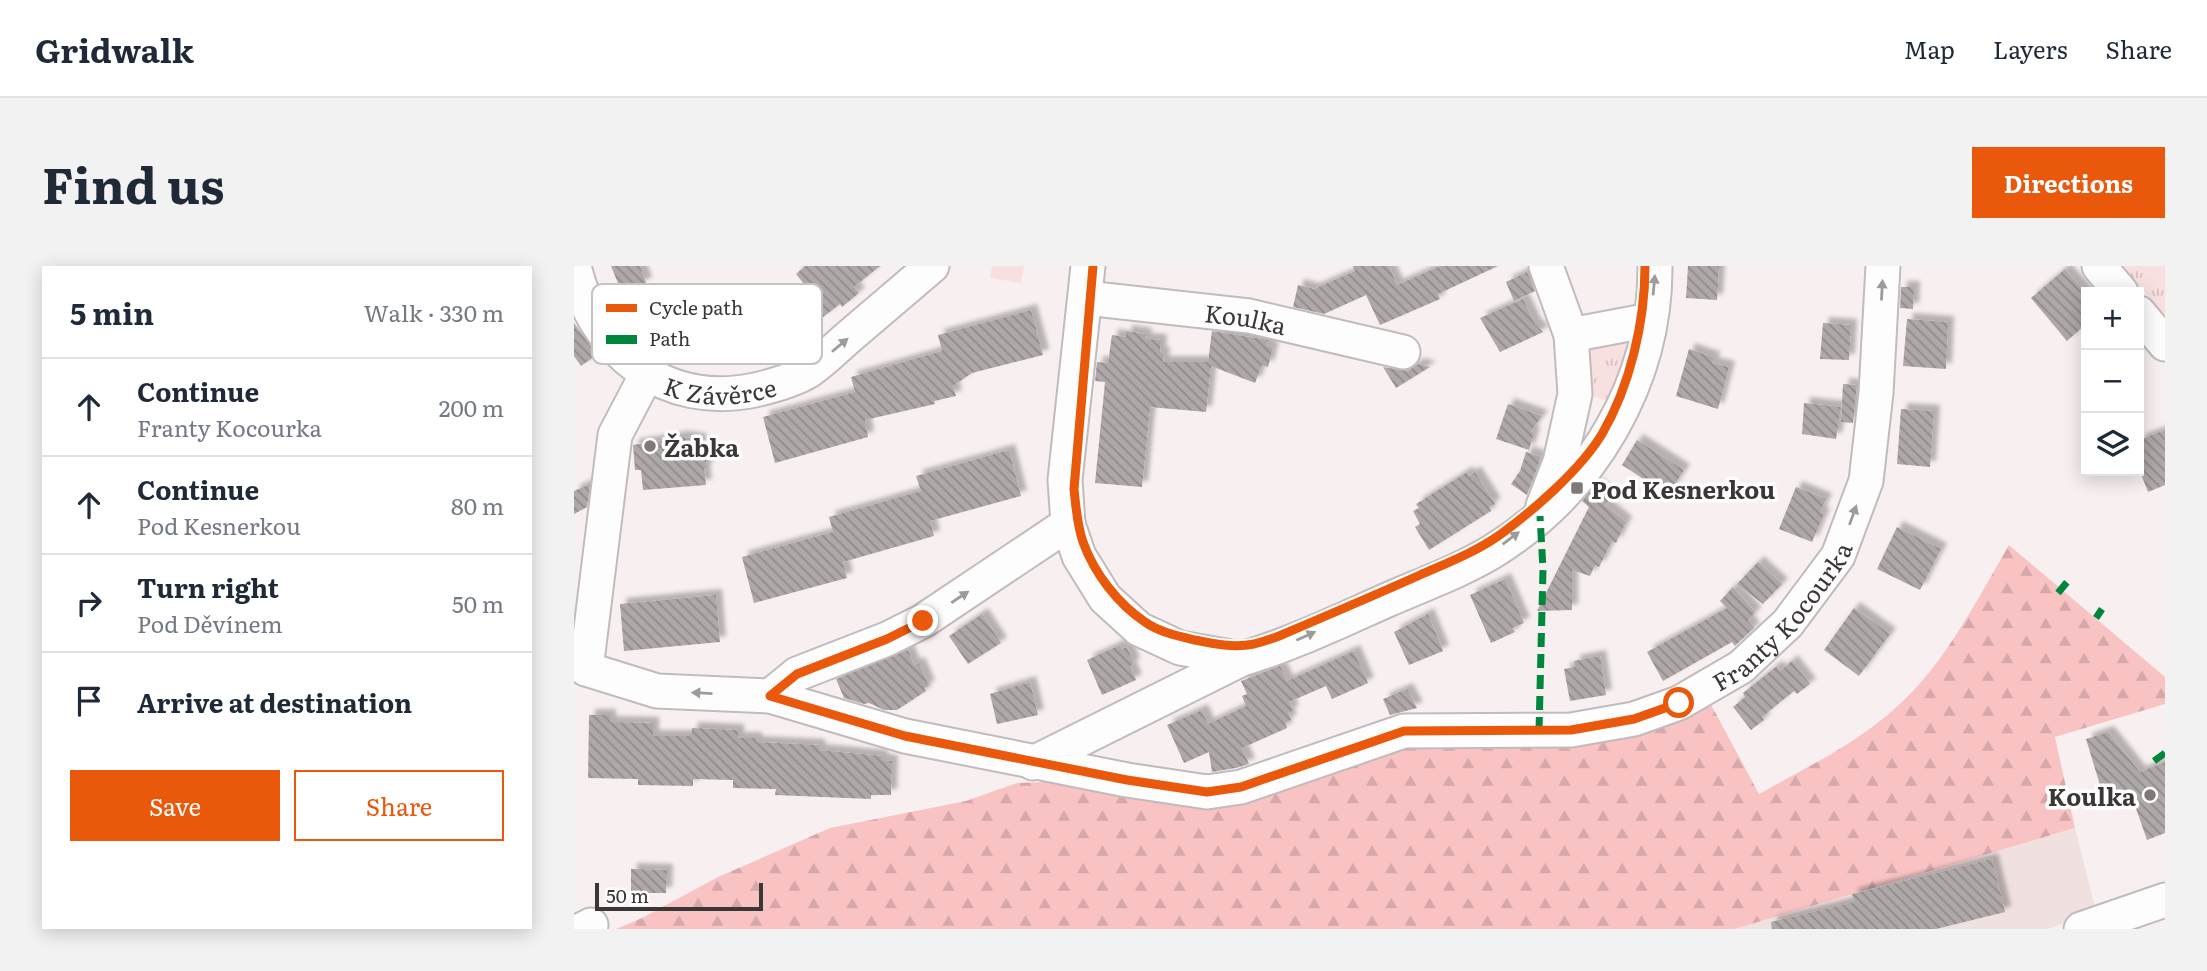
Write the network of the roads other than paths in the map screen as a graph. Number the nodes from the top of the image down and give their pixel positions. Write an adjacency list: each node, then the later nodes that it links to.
1 (574, 266): 9 (street, K Závěrce)
2 (932, 266): 15 (street, K Závěrce, one-way to 2)
3 (1546, 266): 12 (street)
4 (1655, 266): 11 (street, one-way to 4)
5 (1884, 266): 26 (street, Franty Kocourka, one-way to 5)
6 (2099, 266): 8 (street)
7 (1087, 282): 14 (street, Koulka); 20 (street)
8 (2117, 287)
9 (592, 318)
10 (2144, 319): 13 (street)
11 (1650, 320): 12 (street); 19 (street)
12 (1571, 335): 19 (street)
13 (2165, 344)
14 (1403, 352)
15 (822, 360)
16 (634, 364): 18 (street, K Závěrce)
17 (817, 364): 18 (street, K Závěrce, one-way to 17)
18 (648, 372): 23 (street)
19 (1540, 516): 22 (street, one-way to 19)
20 (1068, 524): 21 (street); 24 (street, one-way to 20)
21 (1180, 648): 22 (street); 25 (street)
22 (1242, 659): 25 (street)
23 (580, 665): 24 (street, one-way to 23)
24 (770, 696): 26 (street)
25 (1166, 696): 26 (street)
26 (1033, 763)
27 (2165, 900): 28 (street)
28 (2081, 929)

